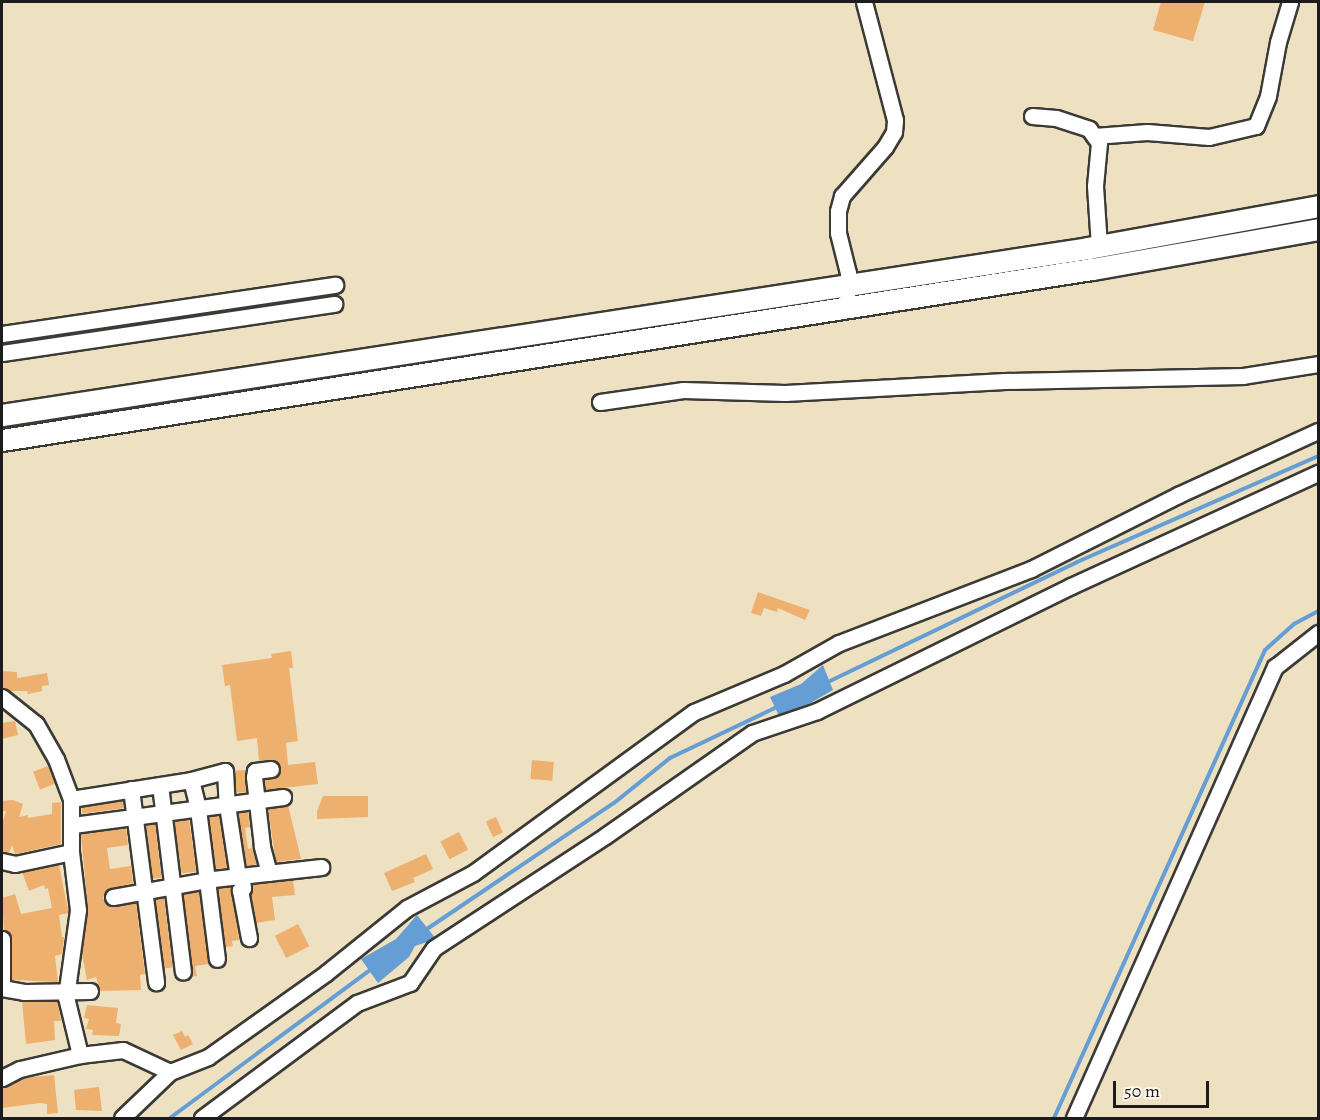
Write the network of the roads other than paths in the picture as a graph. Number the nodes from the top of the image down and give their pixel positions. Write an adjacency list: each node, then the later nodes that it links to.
1 (864, 2): 9 (street)
2 (1290, 2): 4 (street)
3 (1032, 116): 4 (street)
4 (1094, 136): 7 (street)
5 (1318, 206): 7 (highway)
6 (1318, 229): 11 (highway)
7 (1099, 246): 9 (highway)
8 (335, 285): 12 (street)
9 (847, 285): 11 (street); 16 (highway)
10 (334, 304): 13 (street)
11 (846, 308): 18 (highway)
12 (2, 334)
13 (2, 353)
14 (1318, 364): 15 (street)
15 (600, 402)
16 (2, 415)
17 (1318, 431): 52 (street)
18 (2, 440)
19 (1318, 473): 55 (street)
20 (1318, 633): 56 (street)
21 (2, 697): 27 (street)
22 (271, 769): 28 (street)
23 (191, 780): 24 (street); 29 (street); 30 (street)
24 (160, 785): 25 (street); 31 (street)
25 (131, 789): 27 (street); 32 (street)
26 (283, 797): 28 (street)
27 (71, 799): 33 (street)
28 (258, 799): 29 (street); 37 (street)
29 (227, 805): 30 (street); 38 (street)
30 (198, 809): 31 (street); 39 (street)
31 (163, 813): 32 (street); 40 (street)
32 (134, 817): 33 (street); 41 (street)
33 (73, 825): 34 (street)
34 (71, 852): 35 (street); 50 (street)
35 (2, 861)
36 (321, 867): 37 (street)
37 (269, 873): 38 (street)
38 (238, 877): 39 (street); 43 (street)
39 (205, 881): 40 (street); 45 (street)
40 (171, 886): 41 (street); 46 (street)
41 (143, 890): 42 (street); 47 (street)
42 (113, 897)
43 (249, 938)
44 (2, 939): 48 (street)
45 (217, 959)
46 (183, 972)
47 (156, 982)
48 (2, 988): 50 (street)
49 (90, 991): 50 (street)
50 (67, 992): 51 (street)
51 (80, 1054): 52 (street); 53 (street)
52 (170, 1071): 54 (street)
53 (2, 1078)
54 (122, 1119)
55 (202, 1119)
56 (1074, 1119)

